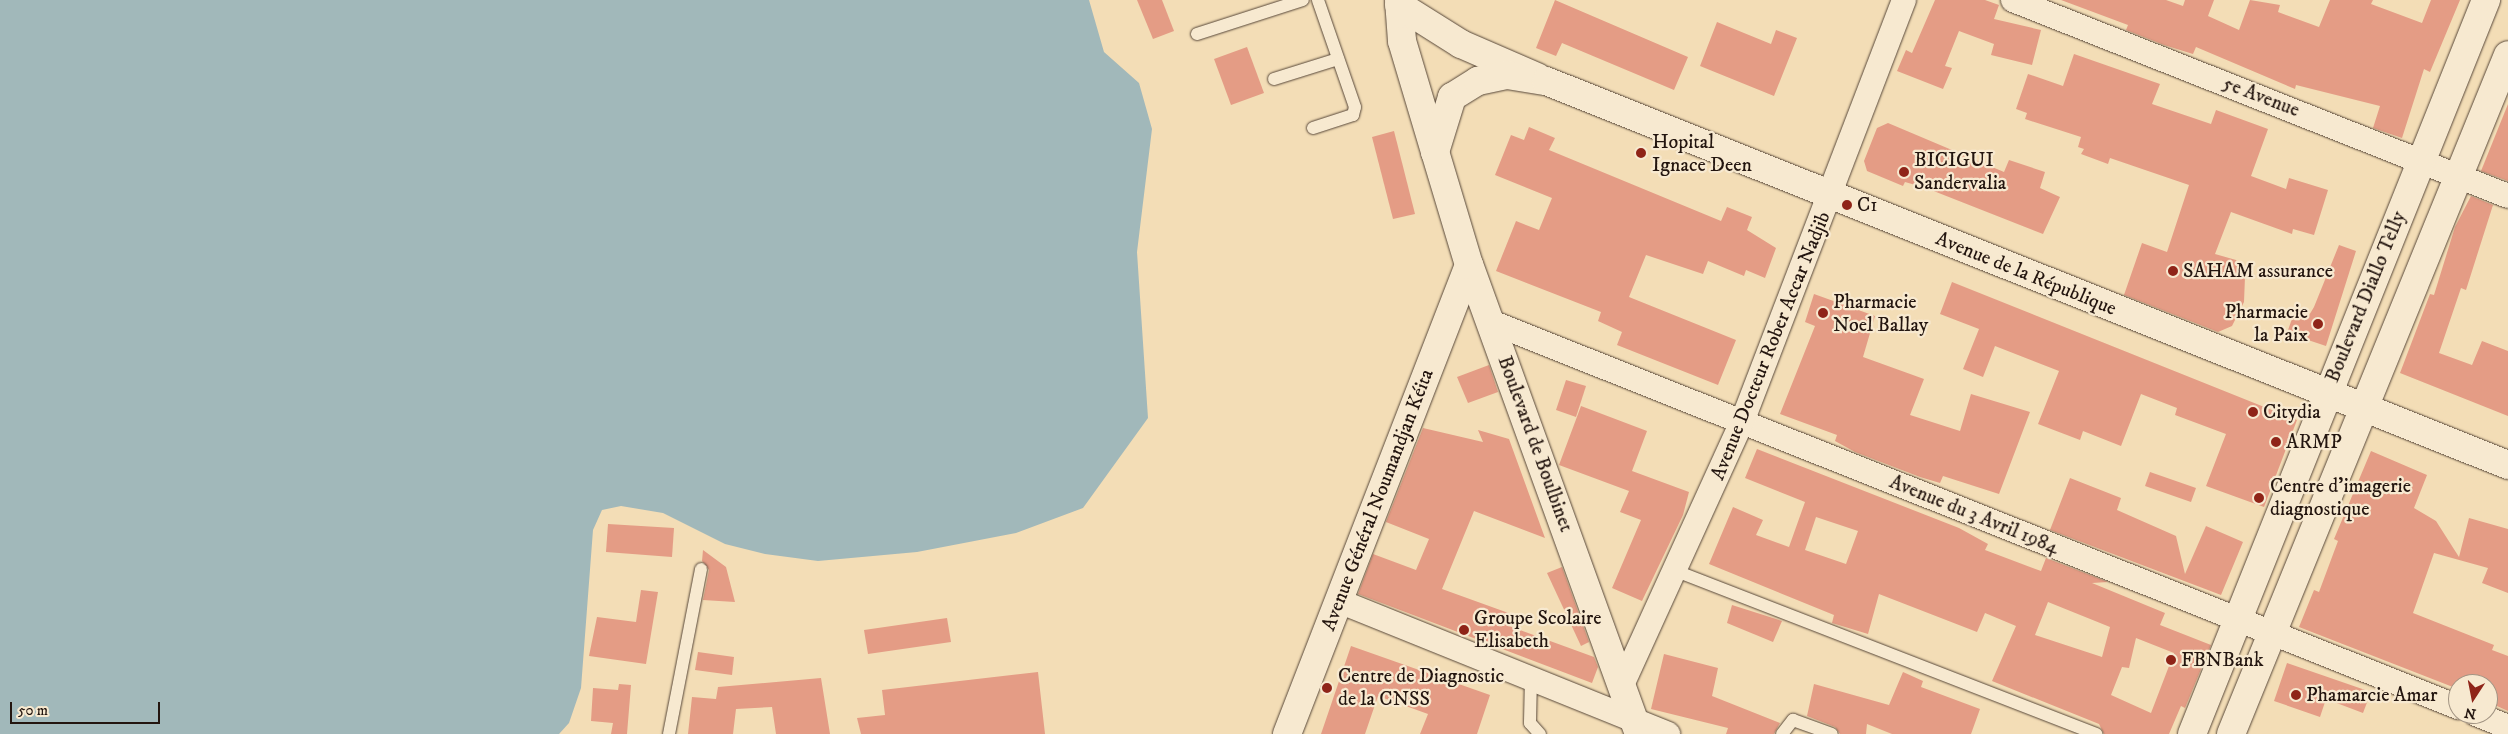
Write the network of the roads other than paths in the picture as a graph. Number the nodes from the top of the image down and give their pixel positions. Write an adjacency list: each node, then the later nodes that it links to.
1 (1303, 0): 7 (lane)
2 (1318, 0): 9 (lane)
3 (1904, 0): 16 (street, Avenue Docteur Rober Accar Nadjib)
4 (2013, 0): 14 (street, 5e Avenue)
5 (2486, 0): 14 (main road, Boulevard Diallo Telly)
6 (1399, 3): 11 (main road, Avenue de la République); 13 (main road, Boulevard de Boulbinet)
7 (1197, 34)
8 (2508, 54): 15 (main road, Boulevard Diallo Telly)
9 (1338, 59): 10 (lane); 12 (lane)
10 (1274, 79)
11 (1546, 80): 13 (main road, Avenue de la République); 16 (main road, Avenue de la République)
12 (1312, 128)
13 (1434, 152): 18 (main road, Boulevard de Boulbinet)
14 (2422, 160): 15 (street, 5e Avenue); 20 (main road, Boulevard Diallo Telly)
15 (2459, 174): 17 (street, 5e Avenue); 21 (main road, Boulevard Diallo Telly)
16 (1831, 196): 20 (main road, Avenue de la République); 22 (street, Avenue Docteur Rober Accar Nadjib)
17 (2508, 196)
18 (1469, 265): 19 (main road, Boulevard de Boulbinet); 26 (main road, Avenue Général Noumandjan Kéita)
19 (1491, 322): 22 (street, Avenue du 3 Avril 1984); 30 (main road, Boulevard de Boulbinet)
20 (2326, 392): 21 (main road, Avenue de la République); 27 (main road, Boulevard Diallo Telly)
21 (2368, 408): 23 (main road, Avenue de la République); 28 (main road, Boulevard Diallo Telly)
22 (1742, 422): 25 (street, Avenue Docteur Rober Accar Nadjib); 27 (street, Avenue du 3 Avril 1984)
23 (2508, 465)
24 (701, 570): 33 (lane)
25 (1676, 571): 30 (street, Avenue Docteur Rober Accar Nadjib); 39 (lane)
26 (1339, 601): 29 (street); 34 (main road, Avenue Général Noumandjan Kéita)
27 (2238, 619): 28 (street, Avenue du 3 Avril 1984); 40 (main road, Boulevard Diallo Telly)
28 (2272, 633): 31 (street, Avenue du 3 Avril 1984); 41 (main road, Boulevard Diallo Telly)
29 (1531, 678): 32 (street); 35 (lane)
30 (1622, 685): 32 (main road, Boulevard de Boulbinet)
31 (2448, 703)
32 (1637, 727): 36 (street)
33 (669, 734)
34 (1287, 734)
35 (1540, 734)
36 (1668, 734)
37 (1782, 734): 38 (lane)
38 (1832, 734)
39 (2096, 734)
40 (2192, 734)
41 (2232, 734)

